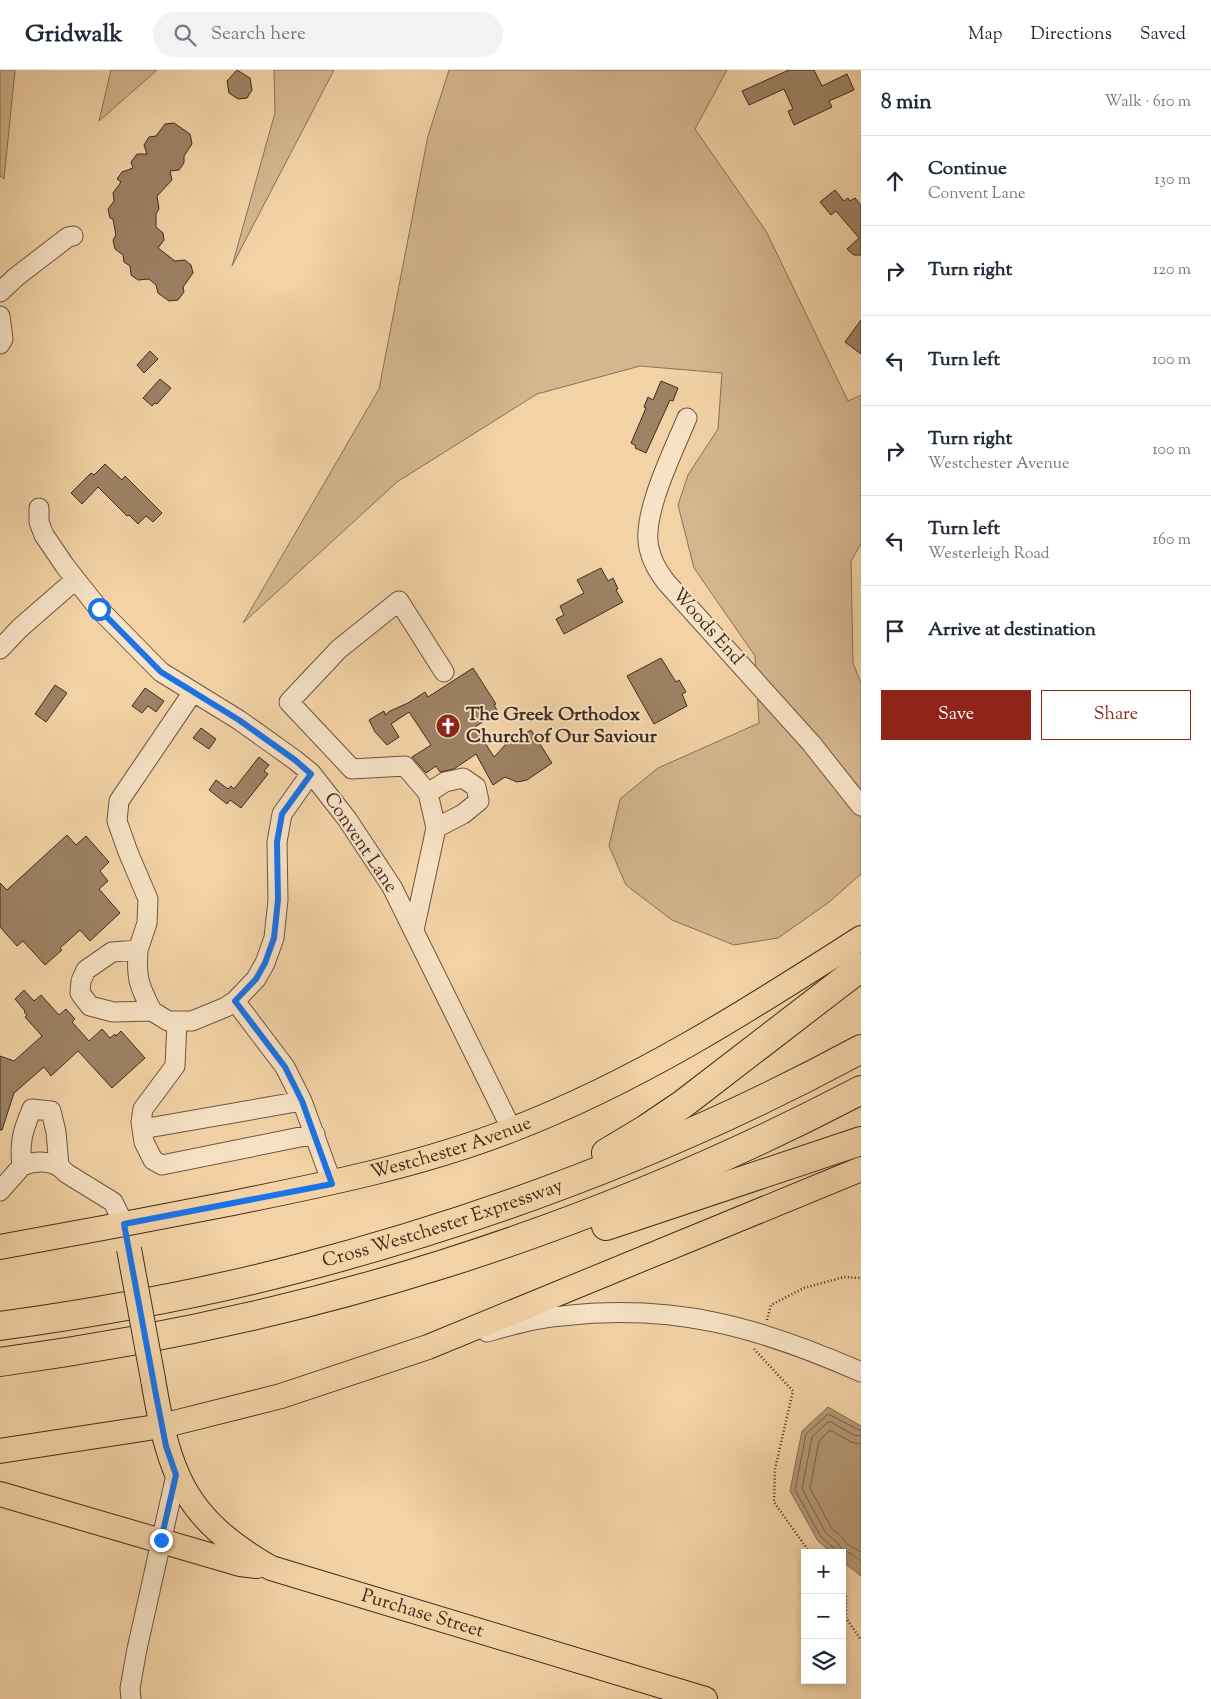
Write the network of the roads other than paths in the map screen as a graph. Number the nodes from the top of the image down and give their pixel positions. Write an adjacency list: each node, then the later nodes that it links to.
1 (73, 236): 2 (street)
2 (0, 292)
3 (0, 316): 4 (street)
4 (0, 344)
5 (687, 418): 13 (street, Woods End)
6 (39, 508): 7 (street, Convent Lane)
7 (75, 580): 8 (street); 10 (street, Convent Lane)
8 (0, 649)
9 (444, 672): 12 (street)
10 (193, 692): 11 (street, Convent Lane); 17 (street)
11 (311, 774): 15 (street, Convent Lane); 19 (street)
12 (428, 792): 14 (street); 14 (street)
13 (861, 806)
14 (436, 828): 15 (street)
15 (414, 930): 26 (street, Convent Lane)
16 (861, 938): 26 (main road, Westchester Avenue)
17 (138, 950): 20 (street); 20 (street)
18 (861, 967): 34 (highway)
19 (235, 1001): 21 (street); 24 (street)
20 (152, 1011): 21 (street)
21 (177, 1022): 25 (street)
22 (861, 1049): 34 (highway, Cross Westchester Expressway)
23 (861, 1090): 37 (highway, Cross Westchester Expressway)
24 (302, 1101): 25 (street); 27 (street)
25 (142, 1130): 27 (street)
26 (512, 1130): 32 (main road, Westchester Avenue)
27 (315, 1134): 32 (street)
28 (861, 1141): 37 (highway)
29 (22, 1166): 30 (street); 30 (street); 33 (street)
30 (59, 1166): 35 (street)
31 (861, 1169): 39 (main road)
32 (332, 1184): 35 (main road, Westchester Avenue)
33 (0, 1191)
34 (466, 1220): 38 (highway, Cross Westchester Expressway)
35 (124, 1224): 36 (main road, Westchester Avenue); 42 (main road, Purchase Street, bridge)
36 (0, 1247)
37 (430, 1269): 40 (highway, Cross Westchester Expressway)
38 (0, 1326)
39 (428, 1347): 41 (street); 42 (main road)
40 (0, 1362)
41 (861, 1372)
42 (162, 1426): 43 (main road); 44 (main road, Purchase Street)
43 (0, 1451)
44 (176, 1475): 46 (street); 47 (main road, Purchase Street)
45 (0, 1494): 46 (main road)
46 (161, 1540): 47 (main road); 48 (street)
47 (272, 1568): 49 (main road, Purchase Street)
48 (131, 1699)
49 (705, 1699)

